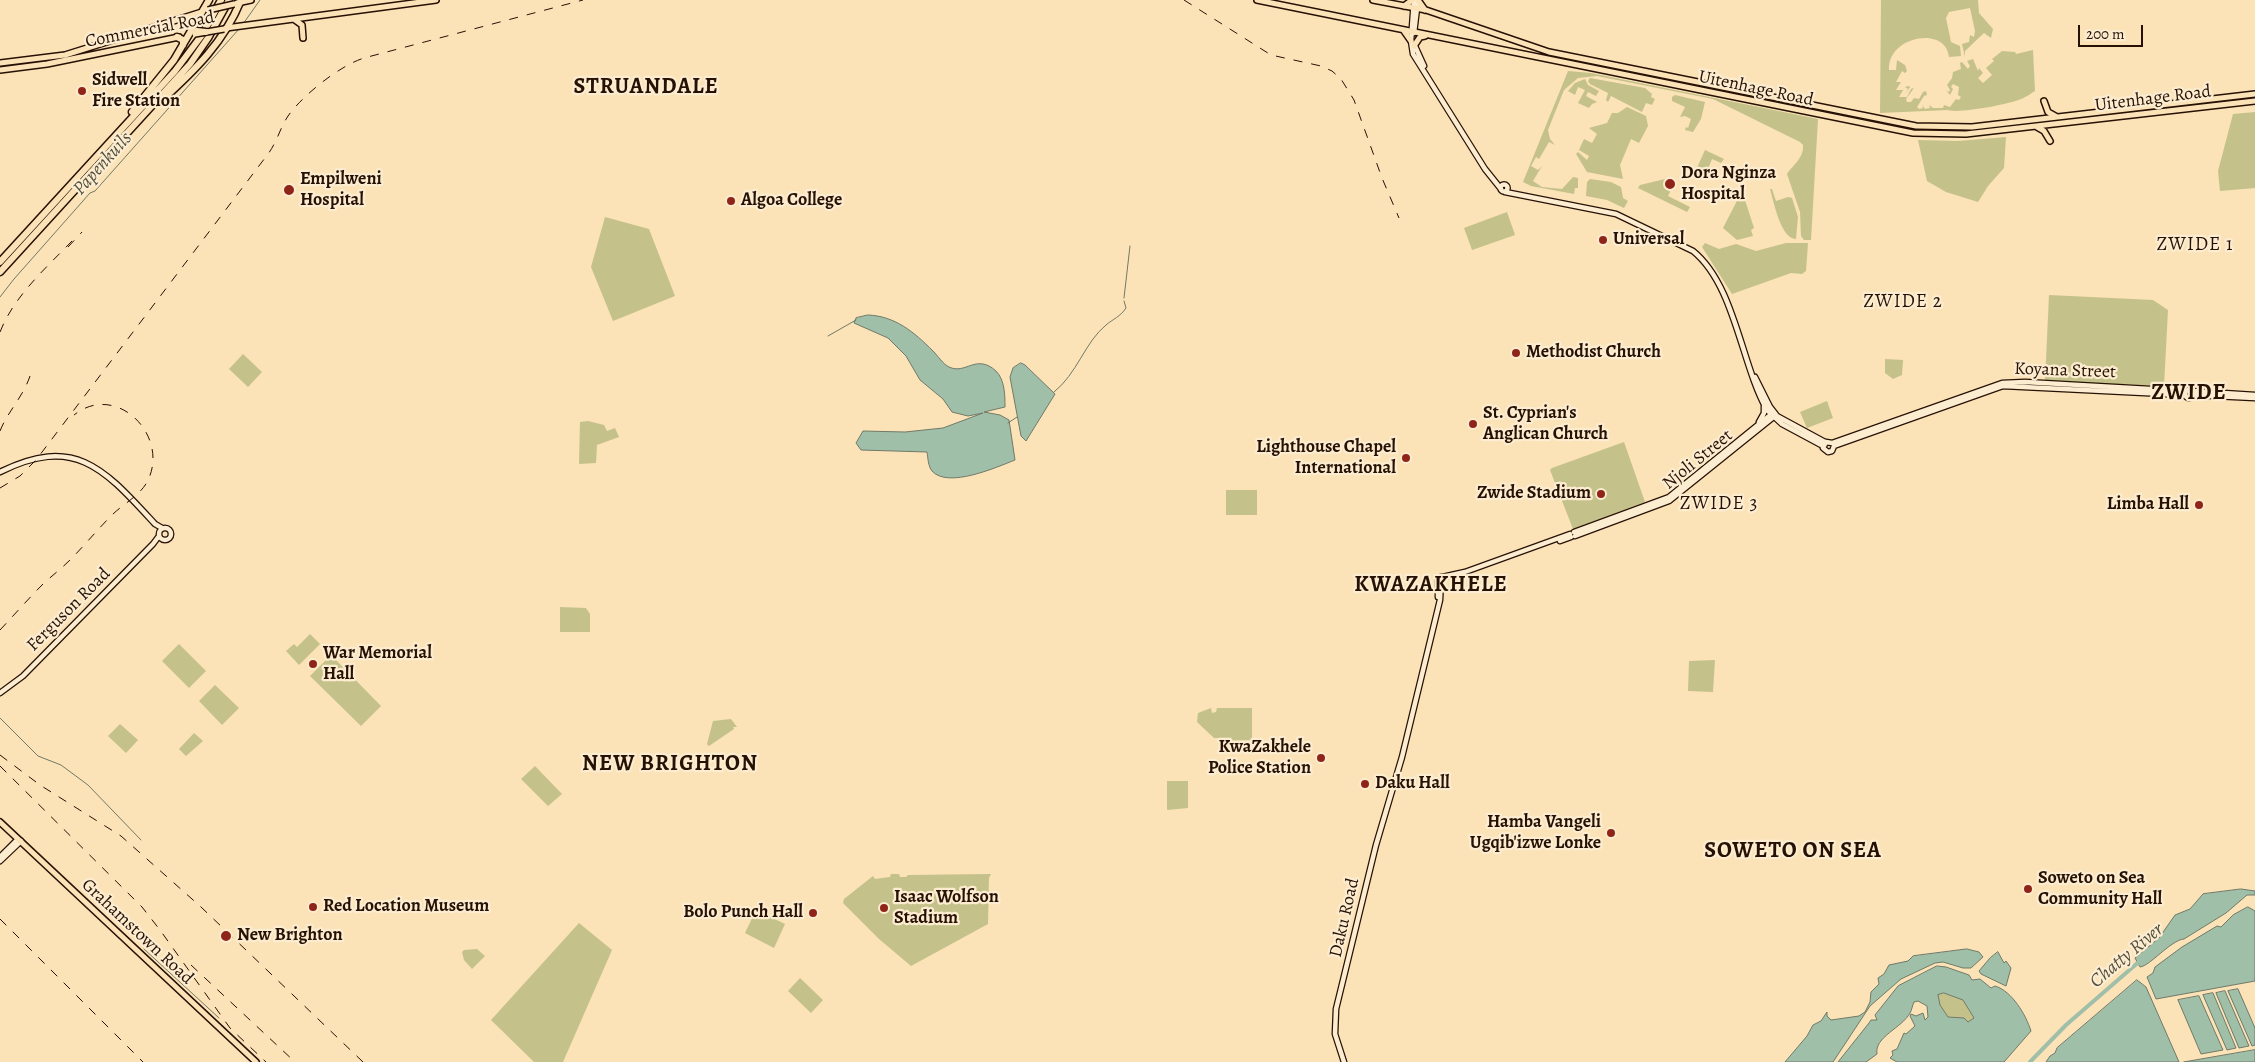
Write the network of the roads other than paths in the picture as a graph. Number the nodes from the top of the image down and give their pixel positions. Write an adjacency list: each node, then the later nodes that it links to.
1 (209, 0): 12 (highway)
2 (221, 0): 33 (highway)
3 (251, 0): 8 (main road, Commercial Road)
4 (436, 0): 13 (main road, Commercial Road)
5 (1257, 0): 15 (main road, Uitenhage Road)
6 (1372, 0): 9 (main road, Uitenhage Road)
7 (1416, 0): 9 (main road); 10 (main road); 11 (main road)
8 (235, 5): 12 (main road, Commercial Road, bridge); 14 (highway); 32 (highway)
9 (1403, 6): 10 (main road, Uitenhage Road)
10 (1415, 8): 11 (main road, Uitenhage Road); 18 (main road)
11 (1426, 10): 29 (main road, Uitenhage Road)
12 (205, 11): 16 (highway); 24 (main road, Commercial Road)
13 (289, 20): 14 (main road, Commercial Road); 21 (main road)
14 (225, 28): 17 (main road, Commercial Road, bridge); 32 (highway)
15 (1401, 29): 18 (main road, Uitenhage Road); 22 (main road)
16 (194, 31): 17 (highway, bridge); 20 (main road, Commercial Road); 23 (highway)
17 (206, 32)
18 (1413, 32): 19 (main road, Uitenhage Road); 22 (main road)
19 (1428, 35): 22 (main road); 31 (main road, Uitenhage Road)
20 (177, 37): 23 (highway); 25 (main road, Commercial Road)
21 (303, 38)
22 (1412, 43): 36 (main road)
23 (183, 46): 33 (highway)
24 (0, 63)
25 (0, 70)
26 (2255, 94): 29 (main road, Uitenhage Road)
27 (2044, 101): 29 (main road)
28 (2255, 101): 30 (main road, Uitenhage Road)
29 (2057, 117)
30 (2059, 124): 31 (main road, Uitenhage Road); 31 (main road)
31 (2036, 127)
32 (105, 158): 35 (highway)
33 (84, 170): 34 (highway)
34 (0, 262)
35 (0, 272)
36 (1752, 372): 38 (main road); 39 (main road)
37 (2255, 397): 44 (main road, Koyana Street)
38 (1764, 404): 39 (main road); 42 (main road)
39 (1773, 415): 40 (main road); 41 (main road, Njoli Street); 42 (main road, Njoli Street); 43 (main road)
40 (1779, 422): 41 (main road); 43 (main road)
41 (1765, 423): 48 (main road, Njoli Street)
42 (1759, 424): 48 (main road, Njoli Street)
43 (1824, 444): 44 (main road); 44 (main road)
44 (1833, 445)
45 (0, 472): 46 (main road)
46 (155, 524): 47 (main road); 49 (main road)
47 (162, 528): 49 (main road); 49 (main road)
48 (1573, 535): 50 (main road, Njoli Street)
49 (160, 536): 51 (main road, Ferguson Road)
50 (1440, 580): 56 (main road, Daku Road)
51 (0, 693)
52 (0, 822): 53 (main road, Grahamstown Road)
53 (19, 840): 54 (main road); 55 (main road, Grahamstown Road)
54 (0, 859)
55 (256, 1062)
56 (1344, 1062)

